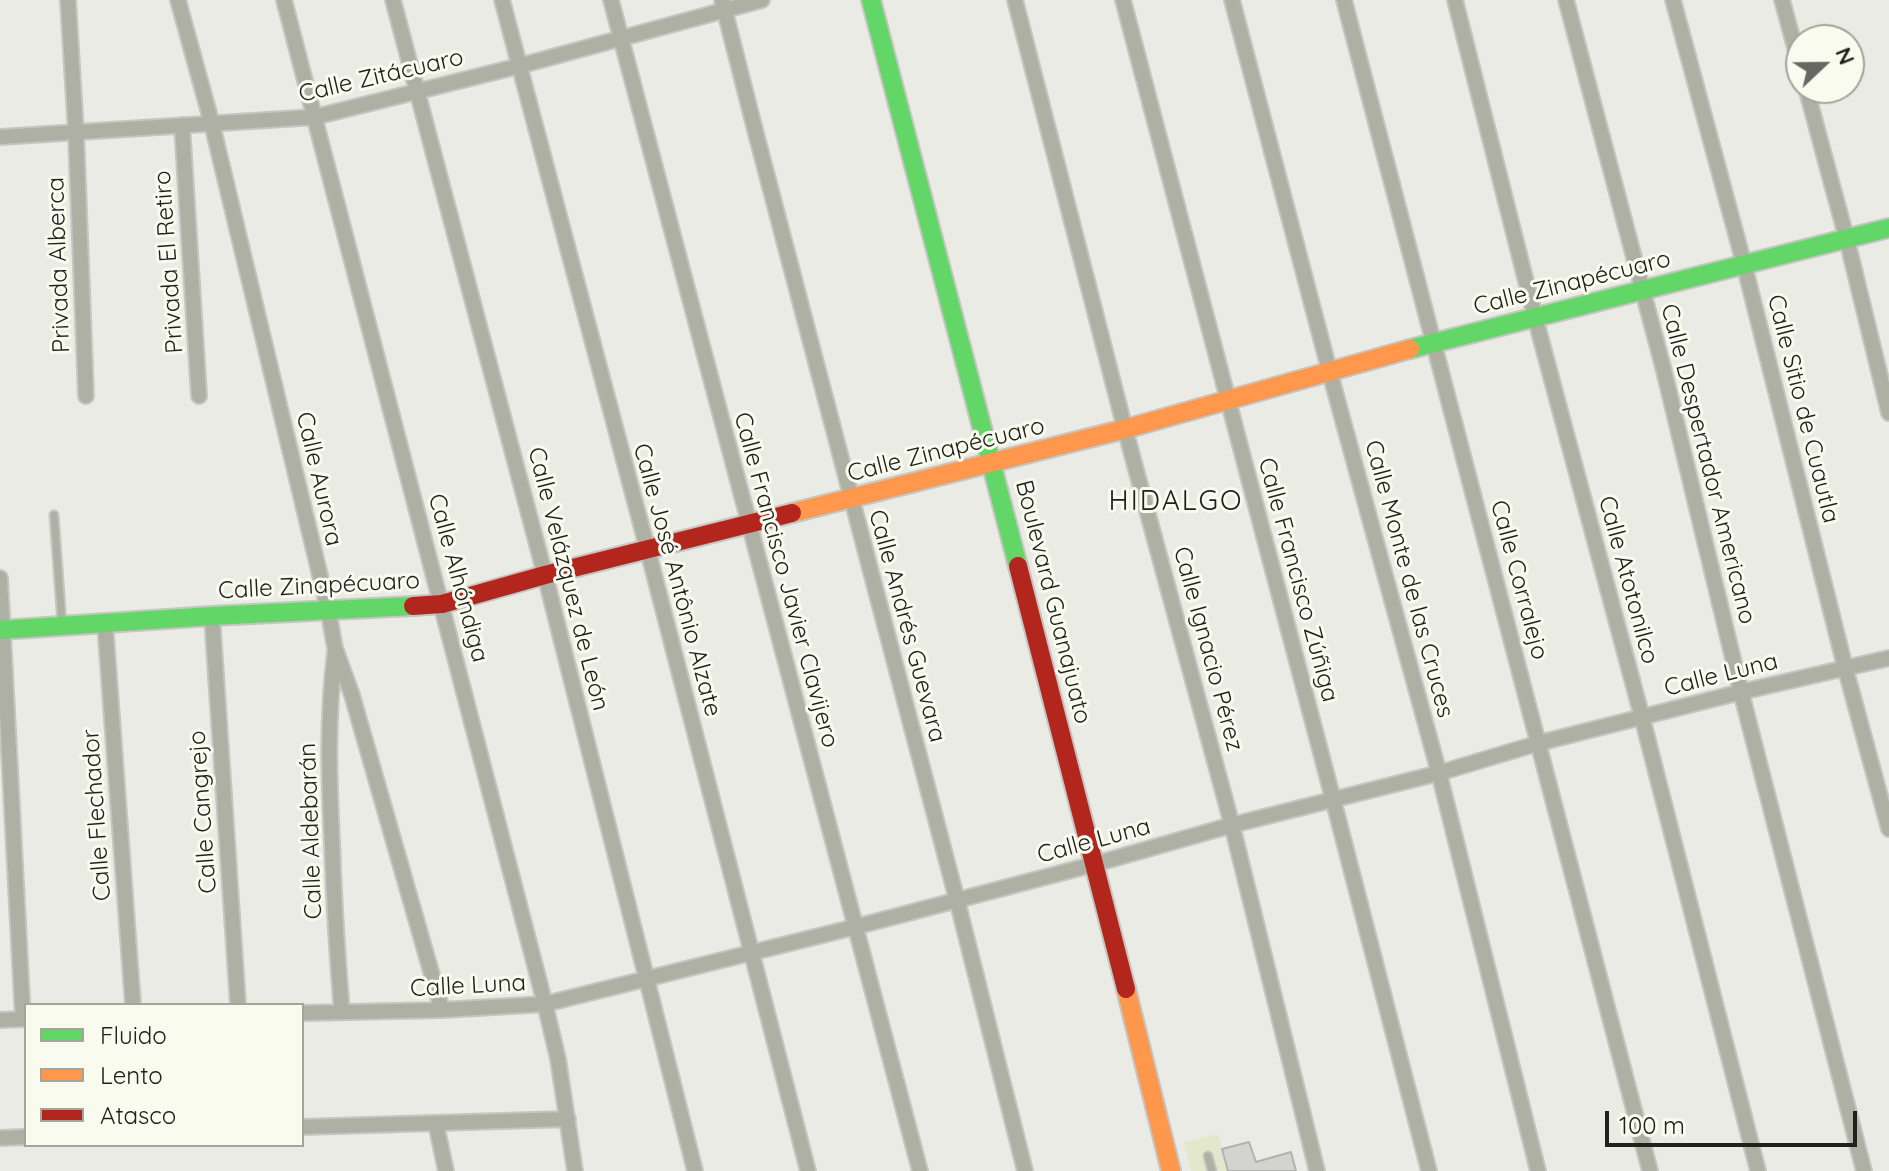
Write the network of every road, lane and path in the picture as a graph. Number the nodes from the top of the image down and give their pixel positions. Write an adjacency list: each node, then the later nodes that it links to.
1 (68, 0): 26 (street, Privada Alberca)
2 (178, 0): 24 (street, Calle Aurora)
3 (284, 0): 23 (street, Calle Alhóndiga)
4 (393, 0): 21 (street, Calle Velázquez de León)
5 (502, 0): 20 (street, Calle José Antônio Alzate)
6 (611, 0): 19 (street, Calle Francisco Javier Clavijero)
7 (762, 0): 17 (street, Calle Zitácuaro)
8 (871, 0): 40 (street, Boulevard Guanajuato)
9 (1015, 0): 39 (street, Calle Ignacio Pérez)
10 (1123, 0): 37 (street, Calle Francisco Zúñiga)
11 (1232, 0): 34 (street, Calle Monte de las Cruces)
12 (1344, 0): 33 (street, Calle Corralejo)
13 (1455, 0): 32 (street, Calle Atotonilco)
14 (1566, 0): 31 (street, Calle Despertador Americano)
15 (1673, 0): 30 (street, Calle Sitio de Cuautla)
16 (1782, 0): 18 (street)
17 (724, 5): 19 (street, Calle Zitácuaro); 41 (street, Calle Andrés Guevara)
18 (1789, 24)
19 (621, 39): 20 (street, Calle Zitácuaro); 43 (street, Calle Francisco Javier Clavijero)
20 (519, 66): 21 (street, Calle Zitácuaro); 44 (street, Calle José Antônio Alzate)
21 (417, 92): 23 (street, Calle Zitácuaro); 45 (street, Calle Velázquez de León)
22 (1810, 104): 29 (street)
23 (315, 117): 24 (street, Calle Zitácuaro); 47 (street, Calle Alhóndiga)
24 (212, 124): 25 (street, Calle Zitácuaro); 48 (street, Calle Aurora)
25 (182, 125): 26 (street, Calle Zitácuaro); 36 (street, Privada El Retiro)
26 (76, 133): 27 (street, Calle Zitácuaro); 35 (street, Privada Alberca)
27 (0, 137)
28 (1889, 228): 29 (street, Calle Zinapécuaro)
29 (1847, 240): 30 (street, Calle Zinapécuaro); 38 (street)
30 (1744, 264): 31 (street, Calle Zinapécuaro); 55 (street, Calle Sitio de Cuautla)
31 (1643, 290): 32 (street, Calle Zinapécuaro); 56 (street, Calle Despertador Americano)
32 (1535, 317): 33 (street, Calle Zinapécuaro); 57 (street, Calle Atotonilco)
33 (1434, 342): 34 (street, Calle Zinapécuaro); 58 (street, Calle Corralejo)
34 (1330, 373): 37 (street, Calle Zinapécuaro); 59 (street, Calle Monte de las Cruces)
35 (86, 396)
36 (199, 396)
37 (1228, 400): 39 (street, Calle Zinapécuaro); 60 (street, Calle Francisco Zúñiga)
38 (1889, 413)
39 (1125, 429): 40 (street, Calle Zinapécuaro); 61 (street, Calle Ignacio Pérez)
40 (992, 463): 41 (street, Calle Zinapécuaro); 63 (street, Boulevard Guanajuato)
41 (851, 499): 43 (street, Calle Zinapécuaro); 64 (street, Calle Andrés Guevara)
42 (54, 515): 51 (lane)
43 (749, 524): 44 (street, Calle Zinapécuaro); 65 (street, Calle Francisco Javier Clavijero)
44 (648, 551): 45 (street, Calle Zinapécuaro); 66 (street, Calle José Antônio Alzate)
45 (545, 575): 47 (street, Calle Zinapécuaro); 67 (street, Calle Velázquez de León)
46 (0, 578): 52 (street)
47 (442, 604): 48 (street, Calle Zinapécuaro); 71 (street, Calle Alhóndiga)
48 (328, 609): 49 (street, Calle Zinapécuaro); 53 (street, Calle Aurora)
49 (212, 616): 50 (street, Calle Zinapécuaro); 70 (street, Calle Cangrejo)
50 (105, 623): 51 (street, Calle Zinapécuaro); 69 (street, Calle Flechador)
51 (63, 626): 52 (street, Calle Zinapécuaro)
52 (2, 630): 68 (street)
53 (335, 648): 72 (street, Calle Aurora); 73 (street, Calle Aldebarán)
54 (1889, 658): 55 (street, Calle Luna)
55 (1845, 667): 56 (street, Calle Luna); 62 (street, Calle Sitio de Cuautla)
56 (1741, 692): 57 (street, Calle Luna); 96 (street, Calle Despertador Americano)
57 (1642, 717): 58 (street, Calle Luna); 95 (street, Calle Atotonilco)
58 (1539, 743): 59 (street, Calle Luna); 94 (street, Calle Corralejo)
59 (1439, 773): 60 (street, Calle Luna); 93 (street, Calle Monte de las Cruces)
60 (1333, 799): 61 (street, Calle Luna); 92 (street, Calle Francisco Zúñiga)
61 (1232, 825): 63 (street, Calle Luna); 91 (street, Calle Ignacio Pérez)
62 (1889, 829)
63 (1095, 864): 64 (street, Calle Luna); 89 (street, Boulevard Guanajuato)
64 (957, 900): 65 (street, Calle Luna); 88 (street, Calle Andrés Guevara)
65 (855, 927): 66 (street, Calle Luna); 87 (street, Calle Francisco Javier Clavijero)
66 (752, 954): 67 (street, Calle Luna); 86 (street, Calle José Antônio Alzate)
67 (647, 980): 71 (street, Calle Luna); 85 (street, Calle Velázquez de León)
68 (24, 1003)
69 (133, 1003)
70 (238, 1003)
71 (545, 1004): 72 (street, Calle Luna); 77 (street, Calle Alhóndiga)
72 (442, 1010): 73 (street, Calle Luna)
73 (342, 1012): 74 (street, Calle Luna)
74 (304, 1013)
75 (24, 1019): 76 (street)
76 (0, 1020)
77 (568, 1119): 78 (street); 84 (street, Calle Alhóndiga)
78 (436, 1124): 79 (street); 83 (street)
79 (304, 1127)
80 (24, 1137): 81 (street)
81 (0, 1138)
82 (1208, 1156): 90 (lane)
83 (446, 1171)
84 (575, 1171)
85 (695, 1171)
86 (808, 1171)
87 (920, 1171)
88 (1025, 1171)
89 (1171, 1171)
90 (1212, 1171)
91 (1317, 1171)
92 (1429, 1171)
93 (1538, 1171)
94 (1650, 1171)
95 (1758, 1171)
96 (1864, 1171)

